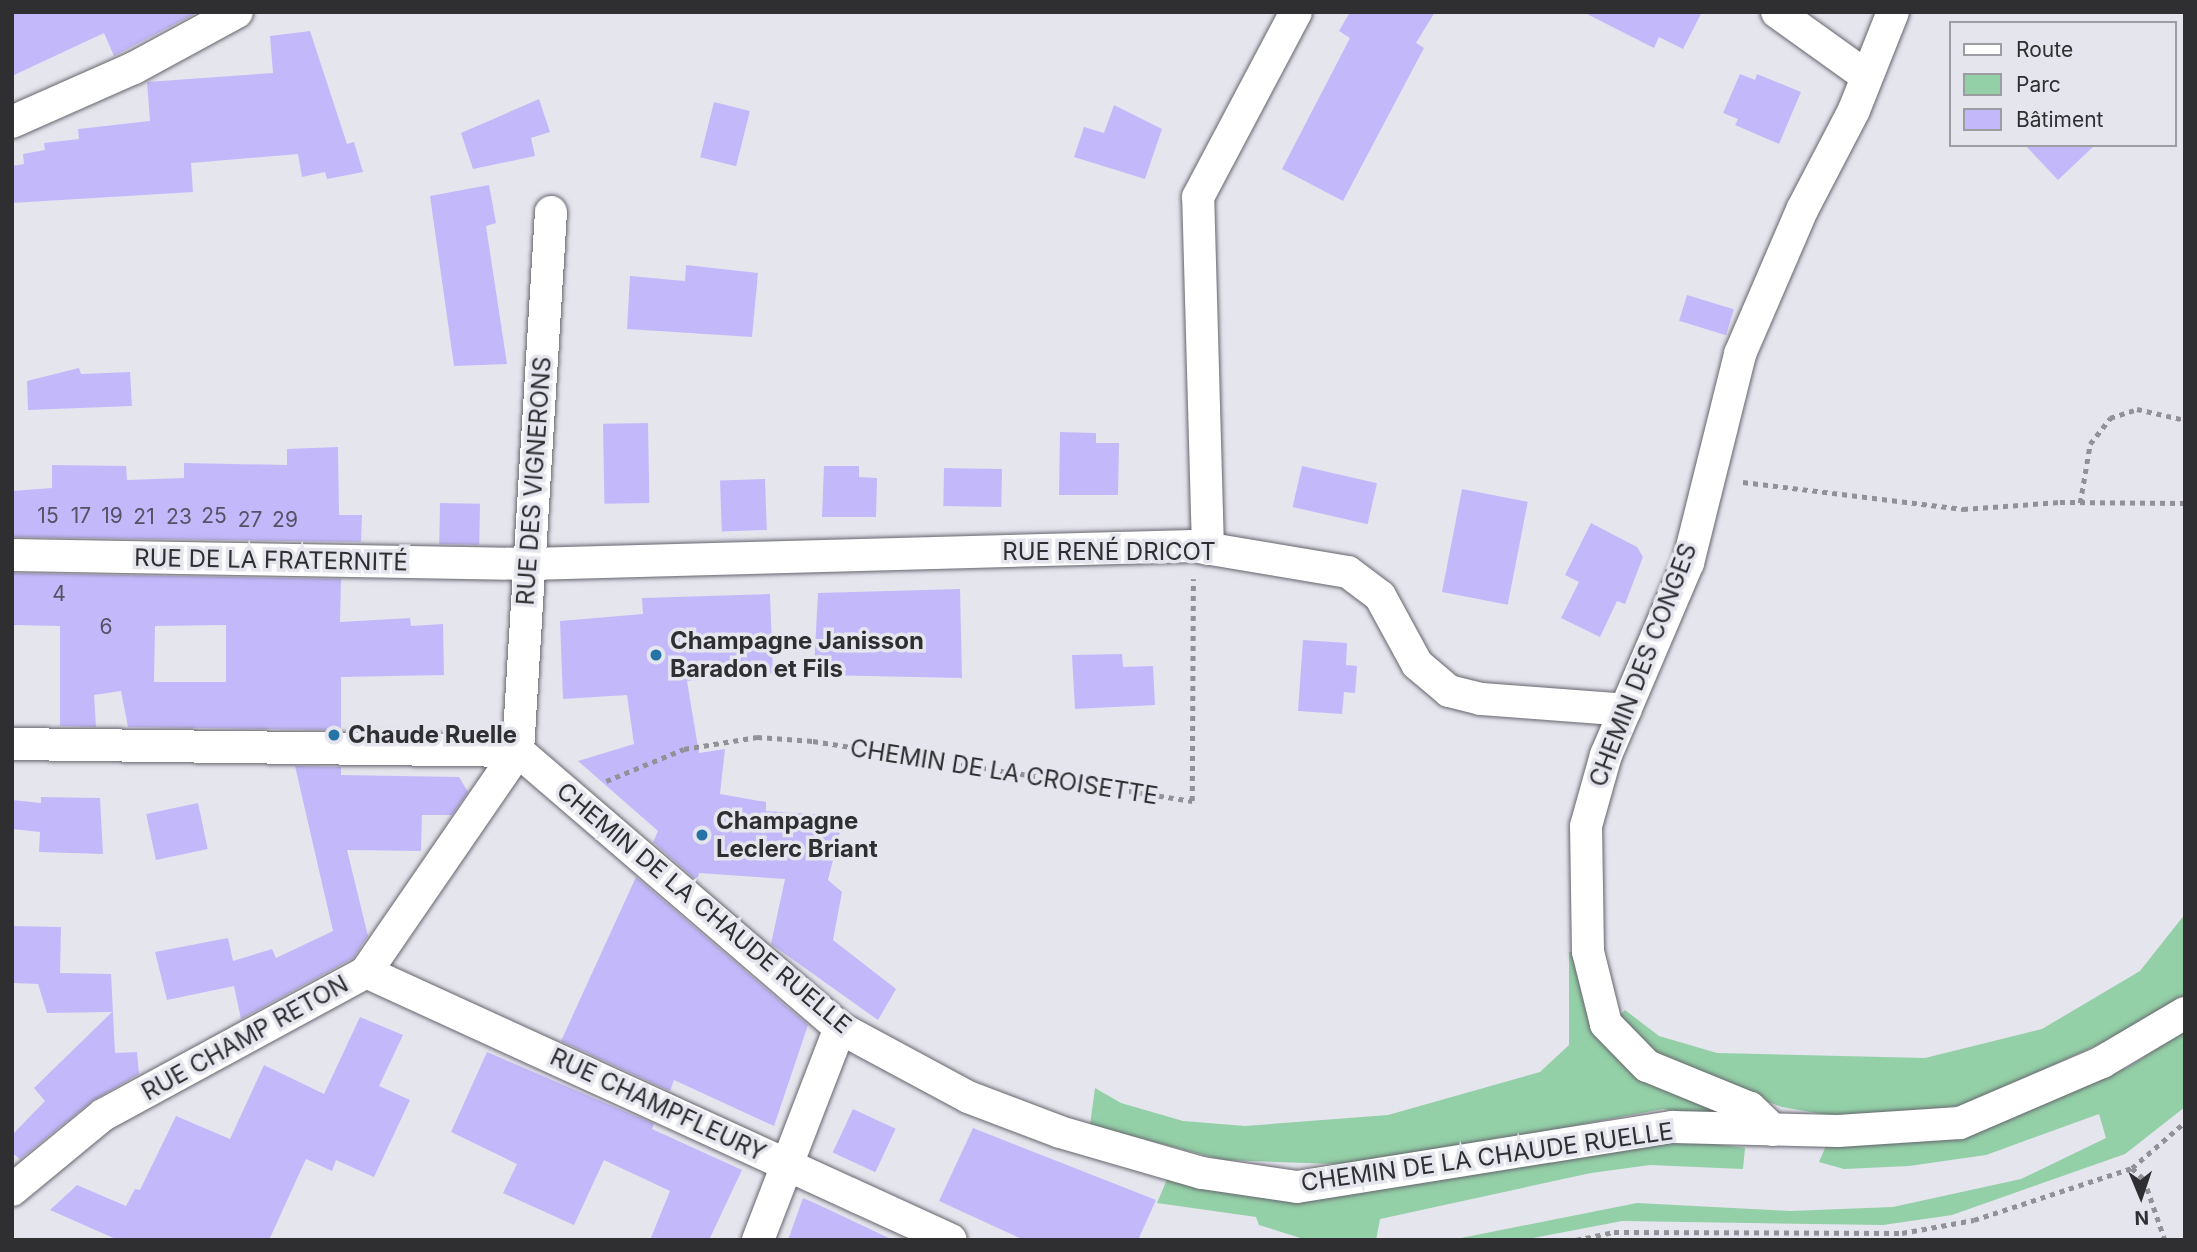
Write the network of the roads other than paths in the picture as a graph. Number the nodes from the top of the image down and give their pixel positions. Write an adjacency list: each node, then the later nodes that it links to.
1 (237, 12): 6 (street)
2 (1296, 12): 8 (street)
3 (1777, 12): 5 (street)
4 (1893, 12): 5 (street, CHEMIN DES CONGES)
5 (1865, 75): 11 (street, CHEMIN DES CONGES)
6 (12, 122)
7 (551, 212): 10 (street, RUE DES VIGNERONS)
8 (1201, 548): 10 (street, RUE RENÉ DRICOT); 11 (street, RUE RENÉ DRICOT)
9 (12, 555): 10 (street, RUE DE LA FRATERNITÉ)
10 (529, 564): 13 (street, RUE DES VIGNERONS)
11 (1626, 710): 17 (street, CHEMIN DES CONGES)
12 (12, 744): 13 (street)
13 (518, 751): 14 (street, RUE CHAMP RETON); 16 (street, CHEMIN DE LA CHAUDE RUELLE)
14 (366, 972): 18 (street, RUE CHAMPFLEURY); 19 (street, RUE CHAMP RETON)
15 (2185, 1013): 17 (street, CHEMIN DE LA CHAUDE RUELLE)
16 (839, 1028): 17 (street, CHEMIN DE LA CHAUDE RUELLE); 18 (street)
17 (1773, 1130)
18 (787, 1164): 20 (street); 21 (street, RUE CHAMPFLEURY)
19 (12, 1190)
20 (758, 1240)
21 (951, 1240)

